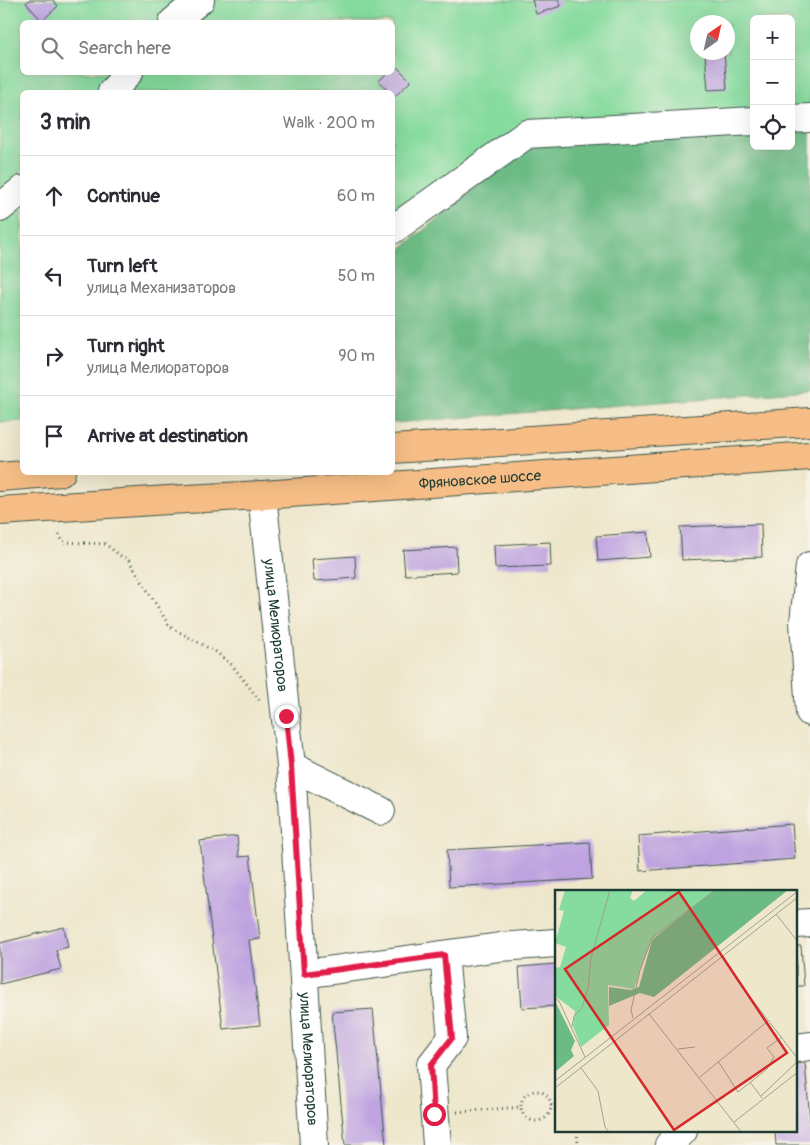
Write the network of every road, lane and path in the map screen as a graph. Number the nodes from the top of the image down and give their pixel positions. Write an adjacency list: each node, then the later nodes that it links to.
1 (200, 0): 2 (street)
2 (175, 20)
3 (126, 75): 4 (street)
4 (114, 90)
5 (810, 118): 6 (street)
6 (795, 119)
7 (750, 121): 10 (street)
8 (20, 192): 9 (street)
9 (0, 208)
10 (395, 228)
11 (810, 422): 12 (main road)
12 (395, 449)
13 (810, 456): 16 (main road, Фряновское шоссе)
14 (24, 475): 15 (main road)
15 (0, 477)
16 (262, 495): 17 (main road, Фряновское шоссе); 21 (street, улица Мелиораторов)
17 (0, 511)
18 (59, 534): 21 (path)
19 (810, 566): 20 (street)
20 (810, 712)
21 (286, 716): 22 (street, улица Мелиораторов)
22 (291, 766): 23 (street); 26 (street, улица Мелиораторов)
23 (381, 811)
24 (555, 943): 25 (street)
25 (444, 955): 26 (street); 30 (street)
26 (304, 974): 33 (street, улица Мелиораторов)
27 (555, 1105): 28 (path)
28 (551, 1106): 29 (path); 29 (path)
29 (521, 1107): 30 (path)
30 (434, 1114): 34 (street)
31 (577, 1132): 35 (path)
32 (682, 1132): 36 (street)
33 (314, 1145)
34 (437, 1145)
35 (578, 1145)
36 (669, 1145)

